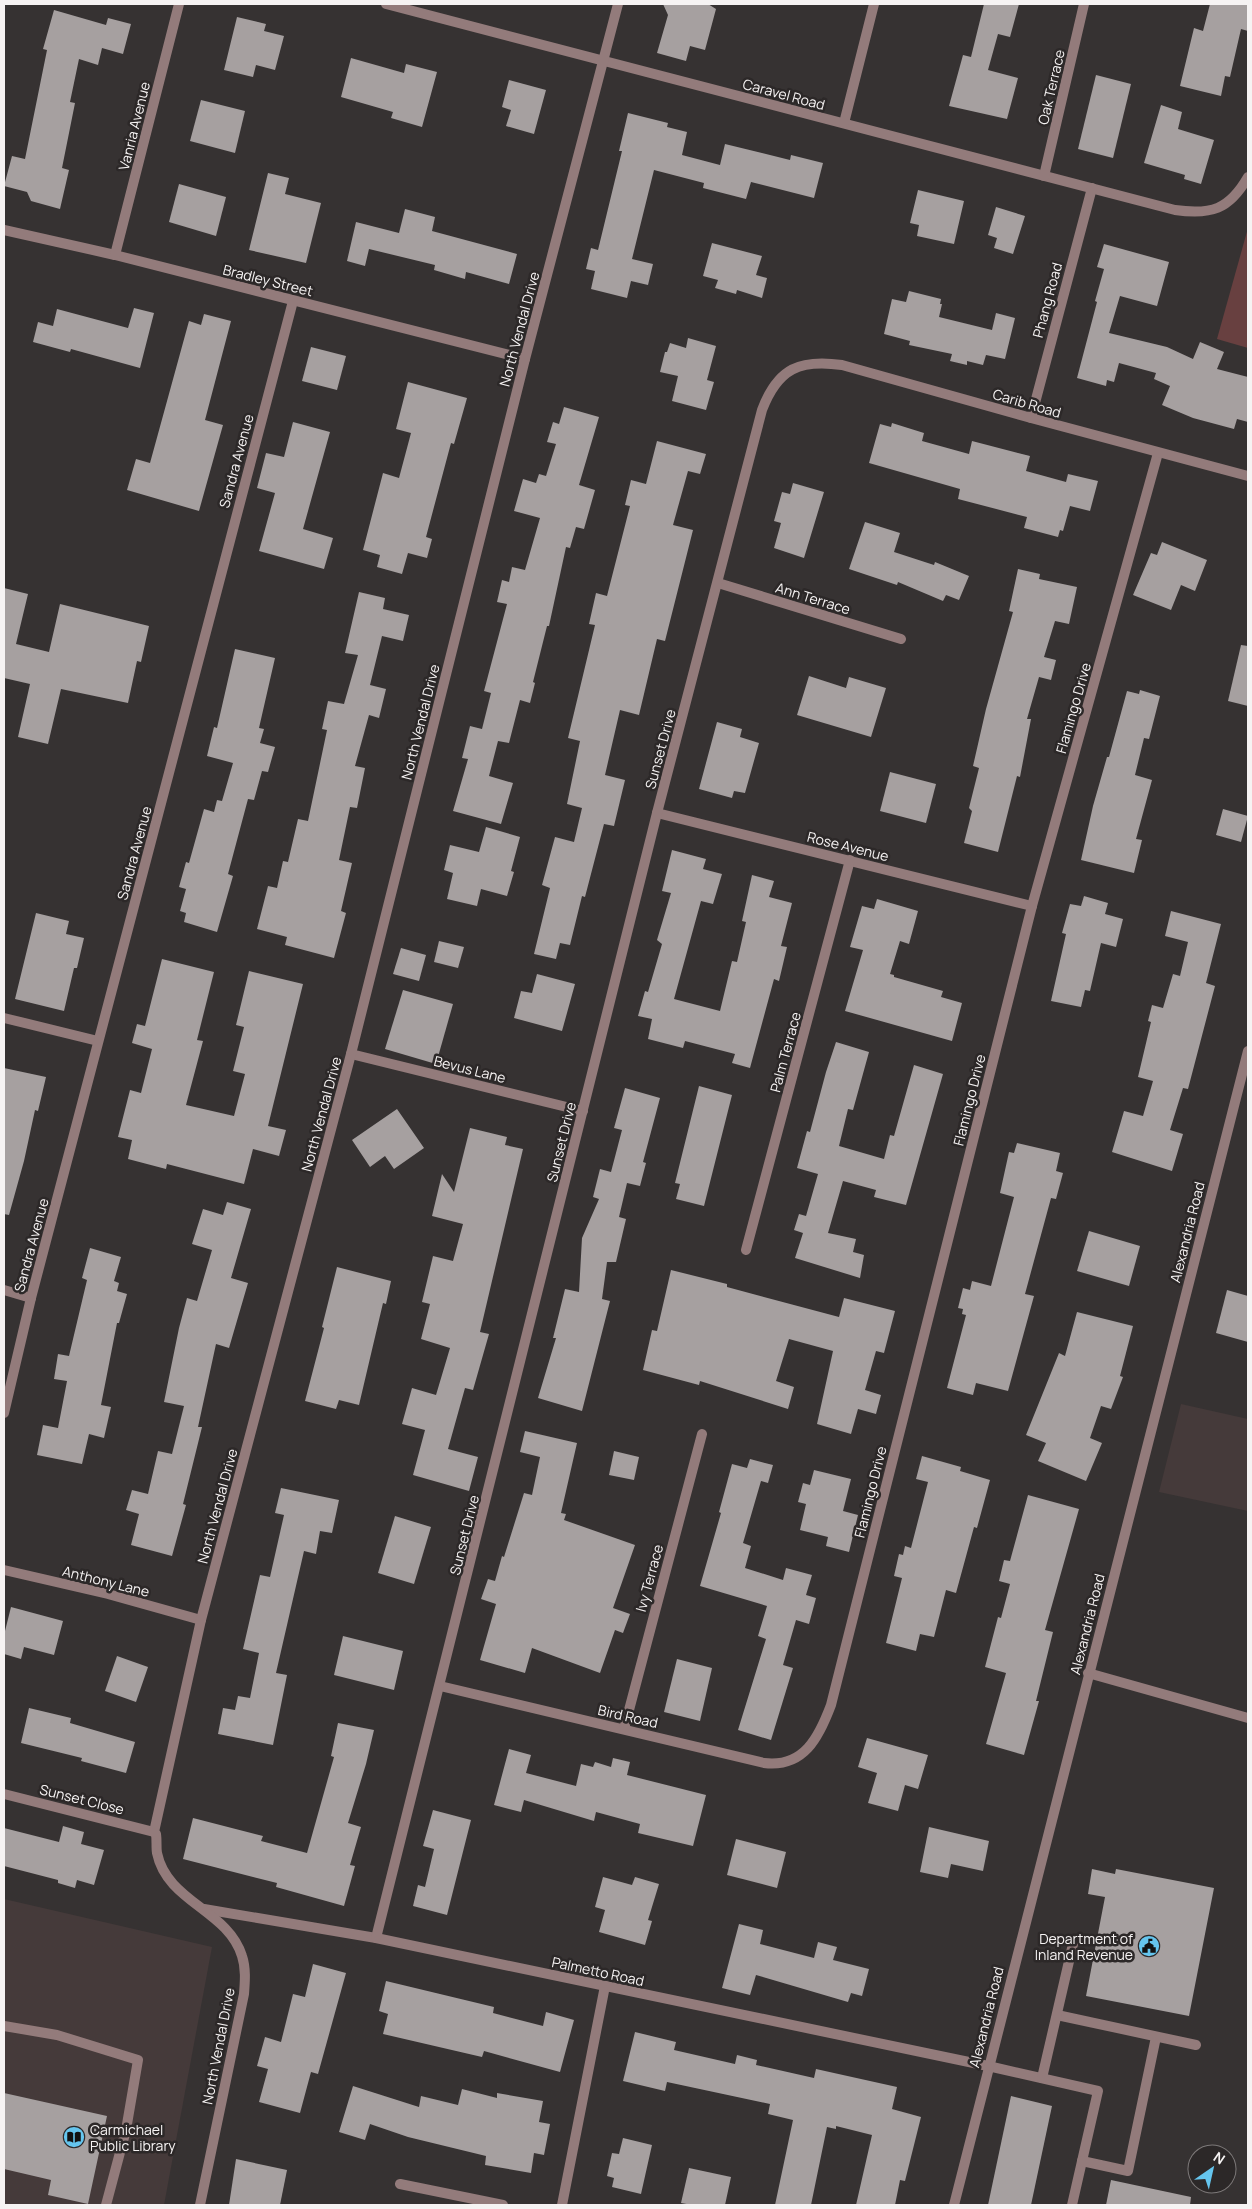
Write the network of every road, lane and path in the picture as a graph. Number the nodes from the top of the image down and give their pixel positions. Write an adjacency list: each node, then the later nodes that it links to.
1 (179, 4): 12 (street, Vanria Avenue)
2 (386, 4): 6 (street, Caravel Road)
3 (618, 4): 6 (street, North Vendal Drive)
4 (874, 4): 7 (street)
5 (1084, 4): 8 (street, Oak Terrace)
6 (604, 61): 7 (street, Caravel Road); 14 (street, North Vendal Drive)
7 (844, 124): 8 (street, Caravel Road)
8 (1044, 176): 10 (street, Caravel Road)
9 (1248, 177): 10 (street, Caravel Road)
10 (1092, 188): 16 (street, Phang Road)
11 (4, 230): 12 (street, Bradley Street)
12 (115, 255): 13 (street, Bradley Street)
13 (293, 301): 14 (street, Bradley Street); 25 (street, Sandra Avenue)
14 (525, 360): 27 (street, North Vendal Drive)
15 (797, 366): 16 (street, Carib Road); 19 (street, Sunset Drive)
16 (1031, 418): 17 (street, Carib Road)
17 (1158, 453): 18 (street, Carib Road); 23 (street, Flamingo Drive)
18 (1248, 476)
19 (718, 583): 20 (street, Ann Terrace); 21 (street, Sunset Drive)
20 (901, 639)
21 (657, 812): 22 (street, Rose Avenue); 28 (street, Sunset Drive)
22 (850, 860): 23 (street, Rose Avenue); 29 (street, Palm Terrace)
23 (1032, 906): 40 (street, Flamingo Drive)
24 (4, 1018): 25 (street)
25 (98, 1041): 31 (street, Sandra Avenue)
26 (1248, 1051): 36 (street, Alexandria Road)
27 (351, 1054): 28 (street, Bevus Lane); 35 (street, North Vendal Drive)
28 (583, 1111): 37 (street, Sunset Drive)
29 (746, 1250)
30 (4, 1290): 31 (street)
31 (31, 1298): 32 (street, Sandra Avenue)
32 (4, 1413)
33 (702, 1434): 39 (street, Ivy Terrace)
34 (4, 1570): 35 (street, Anthony Lane)
35 (201, 1620): 42 (street, North Vendal Drive)
36 (1088, 1674): 38 (street); 51 (street, Alexandria Road)
37 (440, 1686): 39 (street, Bird Road); 44 (street, Sunset Drive)
38 (1248, 1718)
39 (624, 1729): 40 (street, Bird Road)
40 (806, 1750)
41 (4, 1794): 42 (street, Sunset Close)
42 (154, 1832): 43 (street, North Vendal Drive)
43 (201, 1908): 44 (street, Palmetto Road); 56 (street, North Vendal Drive)
44 (376, 1938): 46 (street, Palmetto Road)
45 (1073, 1944): 47 (street)
46 (605, 1986): 51 (street, Palmetto Road); 58 (street)
47 (1057, 2015): 49 (street); 52 (street)
48 (4, 2026): 55 (street)
49 (1156, 2036): 50 (street); 53 (street)
50 (1196, 2045)
51 (988, 2066): 52 (street, Palmetto Road); 59 (street, Alexandria Road)
52 (1042, 2078): 53 (street, Palmetto Road)
53 (1082, 2161): 60 (street)
54 (400, 2184): 57 (street)
55 (106, 2205)
56 (200, 2205)
57 (504, 2205)
58 (562, 2205)
59 (954, 2205)
60 (1072, 2205)

